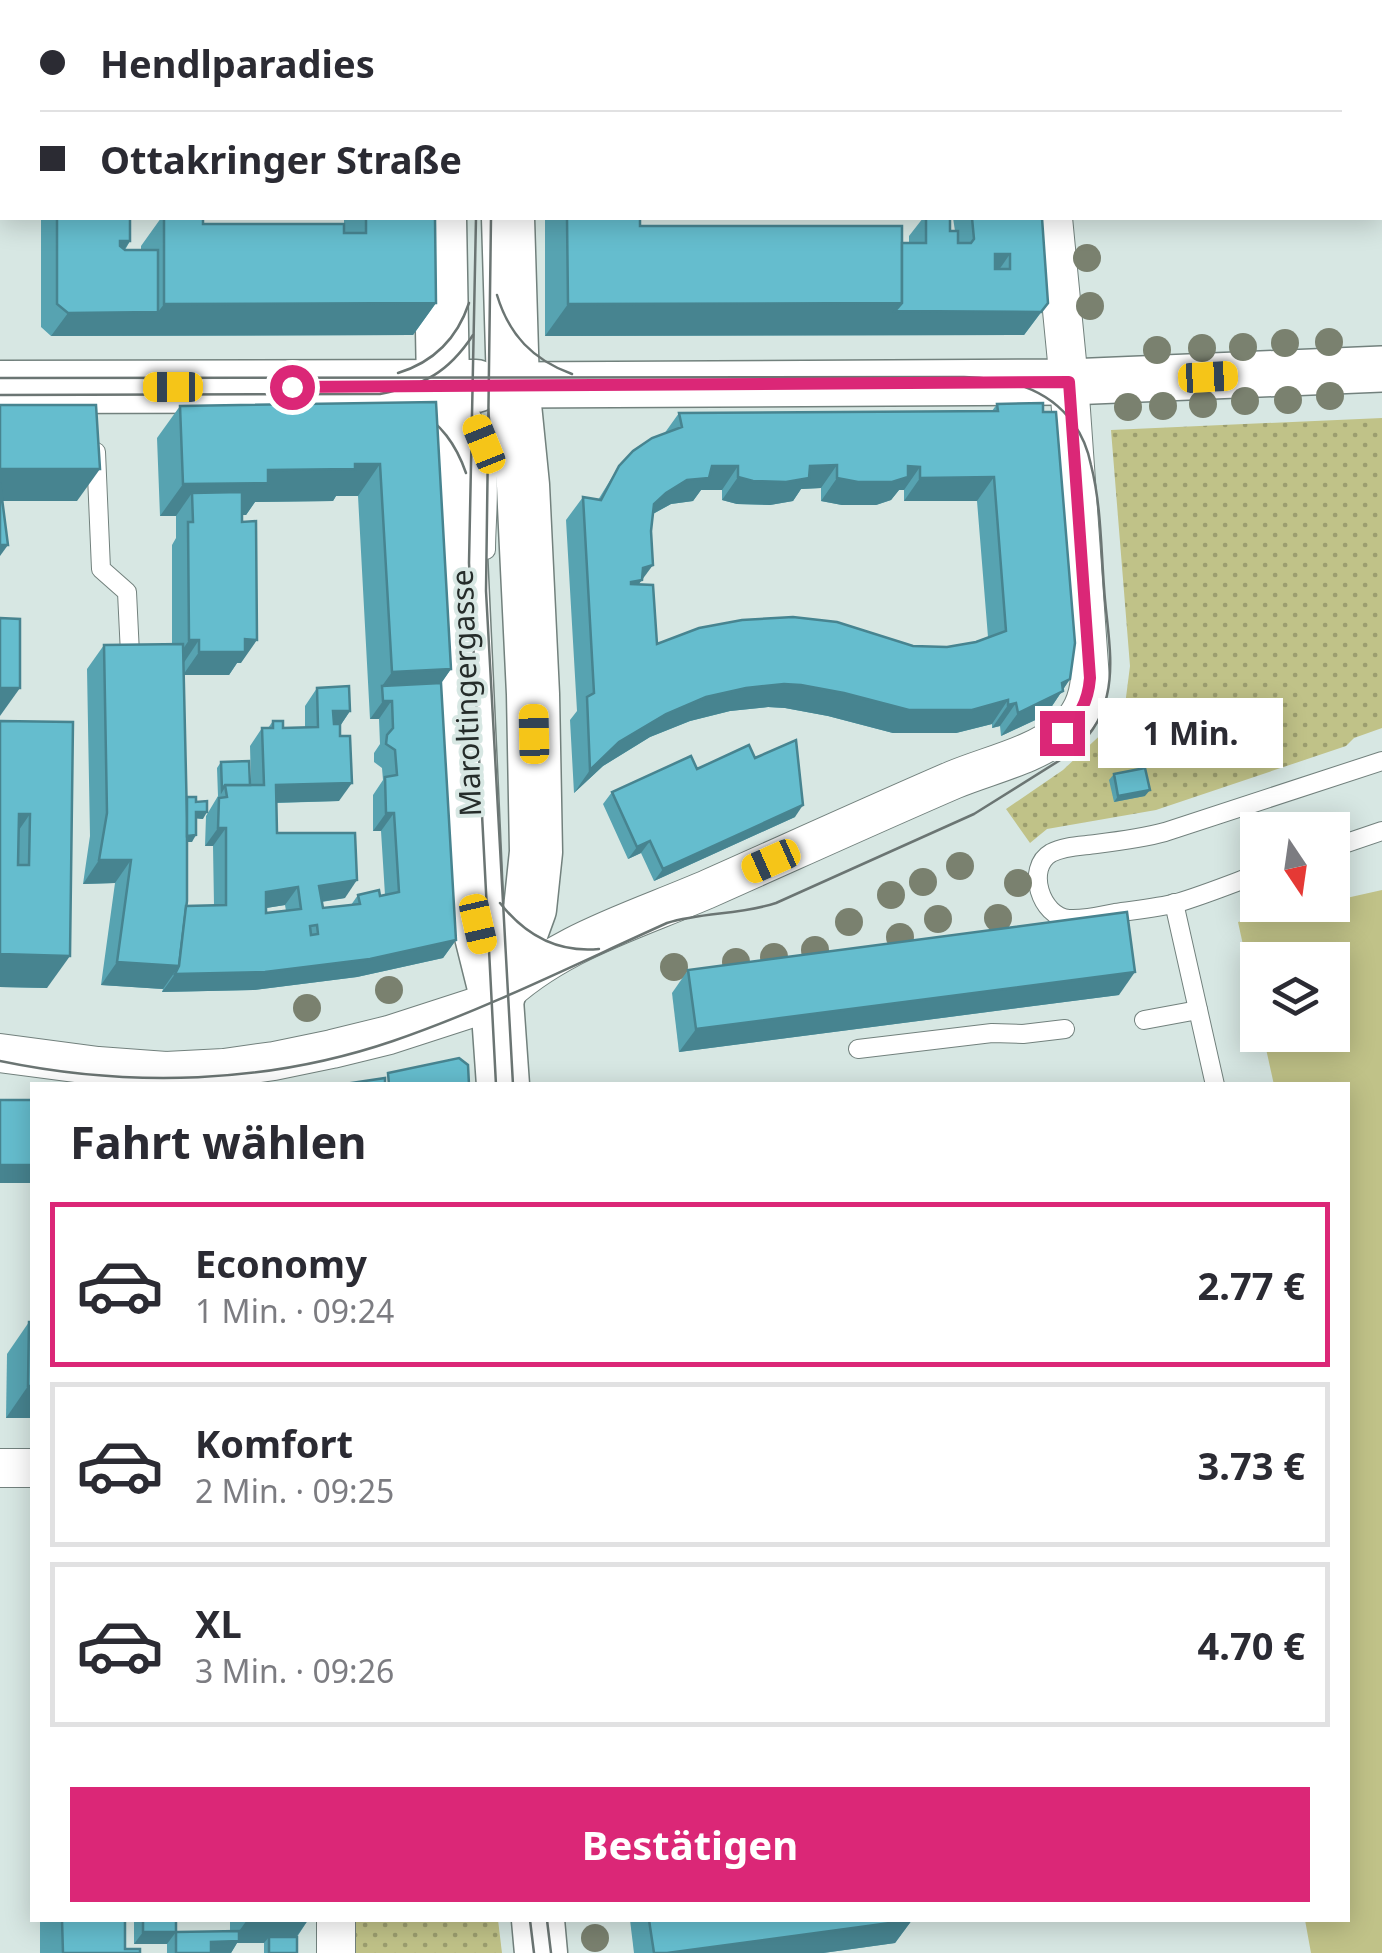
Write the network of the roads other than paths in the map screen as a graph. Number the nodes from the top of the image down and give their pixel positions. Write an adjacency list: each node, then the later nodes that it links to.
1 (440, 220): 6 (main road, Maroltingergasse)
2 (508, 220): 7 (main road)
3 (1053, 220): 5 (street)
4 (1382, 369): 5 (street)
5 (1069, 382): 7 (street); 18 (street)
6 (442, 385): 7 (main road); 9 (main road); 10 (lane, Maroltingergasse); 18 (main road, Maroltingergasse)
7 (512, 386): 18 (main road)
8 (0, 387): 9 (main road)
9 (94, 410): 11 (lane)
10 (486, 572)
11 (130, 654)
12 (1382, 761): 16 (lane)
13 (1382, 831): 14 (lane)
14 (1350, 842)
15 (1240, 880): 16 (lane)
16 (1174, 904): 19 (lane)
17 (503, 935): 18 (lane)
18 (497, 1000): 23 (street); 24 (main road)
19 (1198, 1010): 20 (lane); 25 (lane)
20 (1144, 1020)
21 (1066, 1030): 22 (lane)
22 (858, 1049)
23 (0, 1052)
24 (503, 1082)
25 (1215, 1082)
26 (0, 1468): 27 (street)
27 (30, 1468)
28 (336, 1922): 30 (street)
29 (538, 1922): 31 (main road)
30 (336, 1953)
31 (541, 1953)

